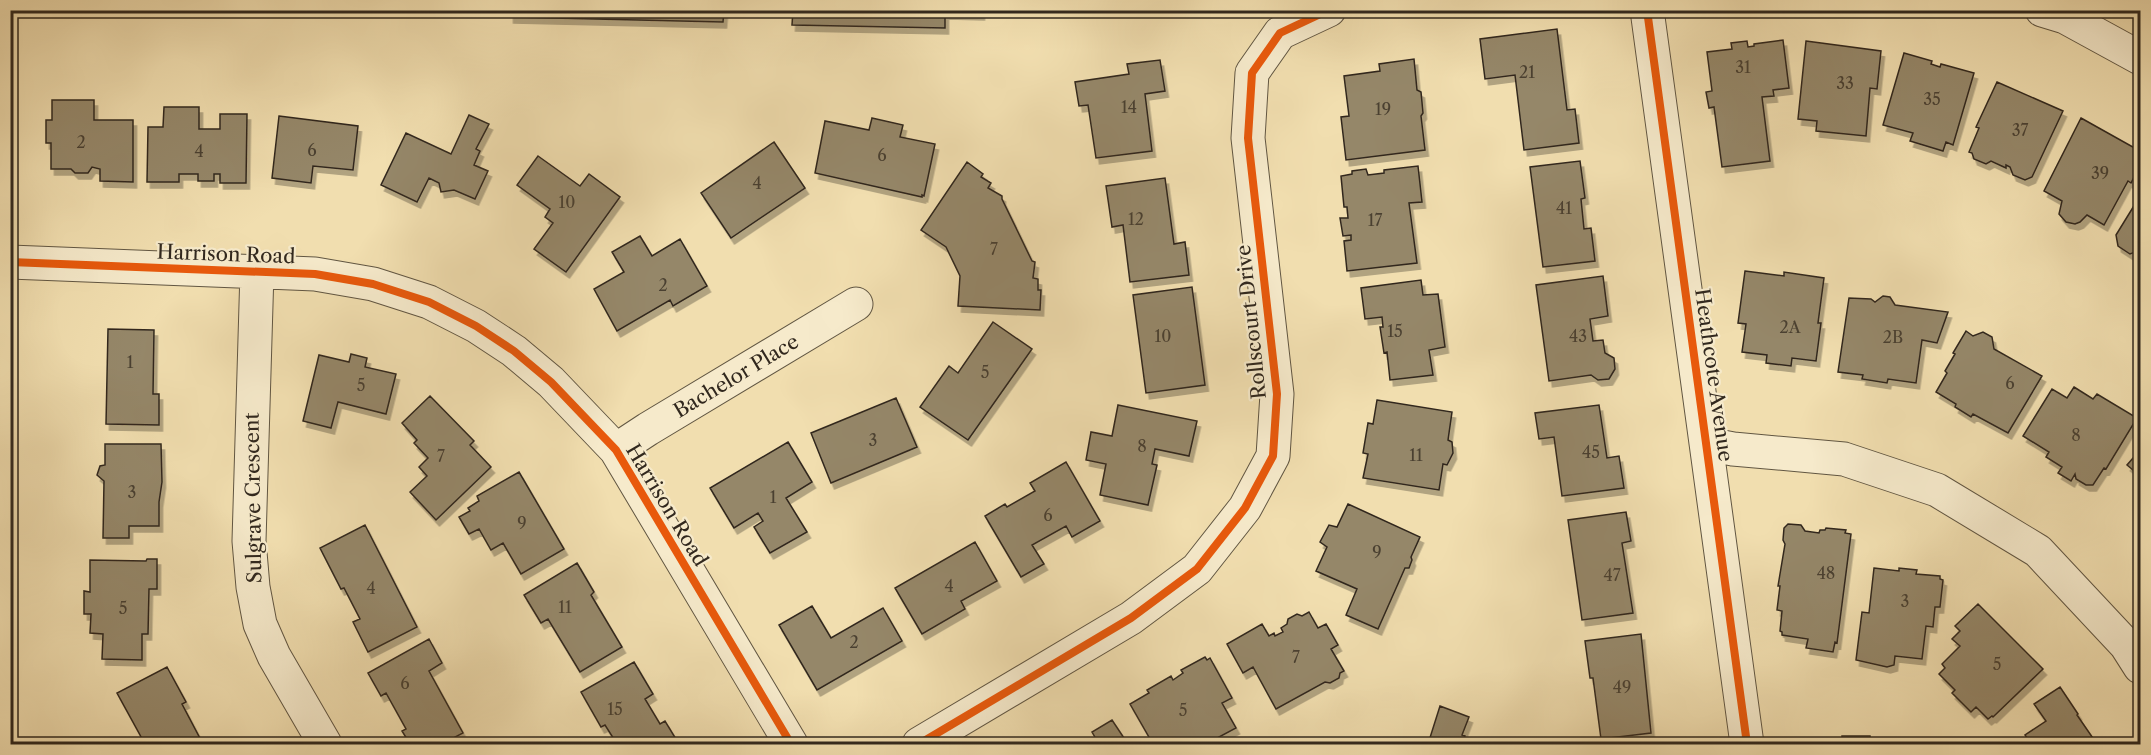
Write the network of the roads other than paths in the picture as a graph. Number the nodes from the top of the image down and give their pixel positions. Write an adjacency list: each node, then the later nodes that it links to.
1 (1329, 10): 13 (street, Rollscourt Drive)
2 (1647, 10): 8 (street, Heathcote Avenue)
3 (2058, 13): 4 (street)
4 (2140, 58)
5 (10, 262): 6 (street, Harrison Road)
6 (257, 271): 9 (street, Harrison Road); 11 (street, Sulgrave Crescent)
7 (856, 304): 9 (street, Bachelor Place)
8 (1707, 444): 10 (street); 14 (street, Heathcote Avenue)
9 (616, 450): 12 (street, Harrison Road)
10 (2140, 667)
11 (325, 744)
12 (791, 744)
13 (919, 744)
14 (1747, 744)

